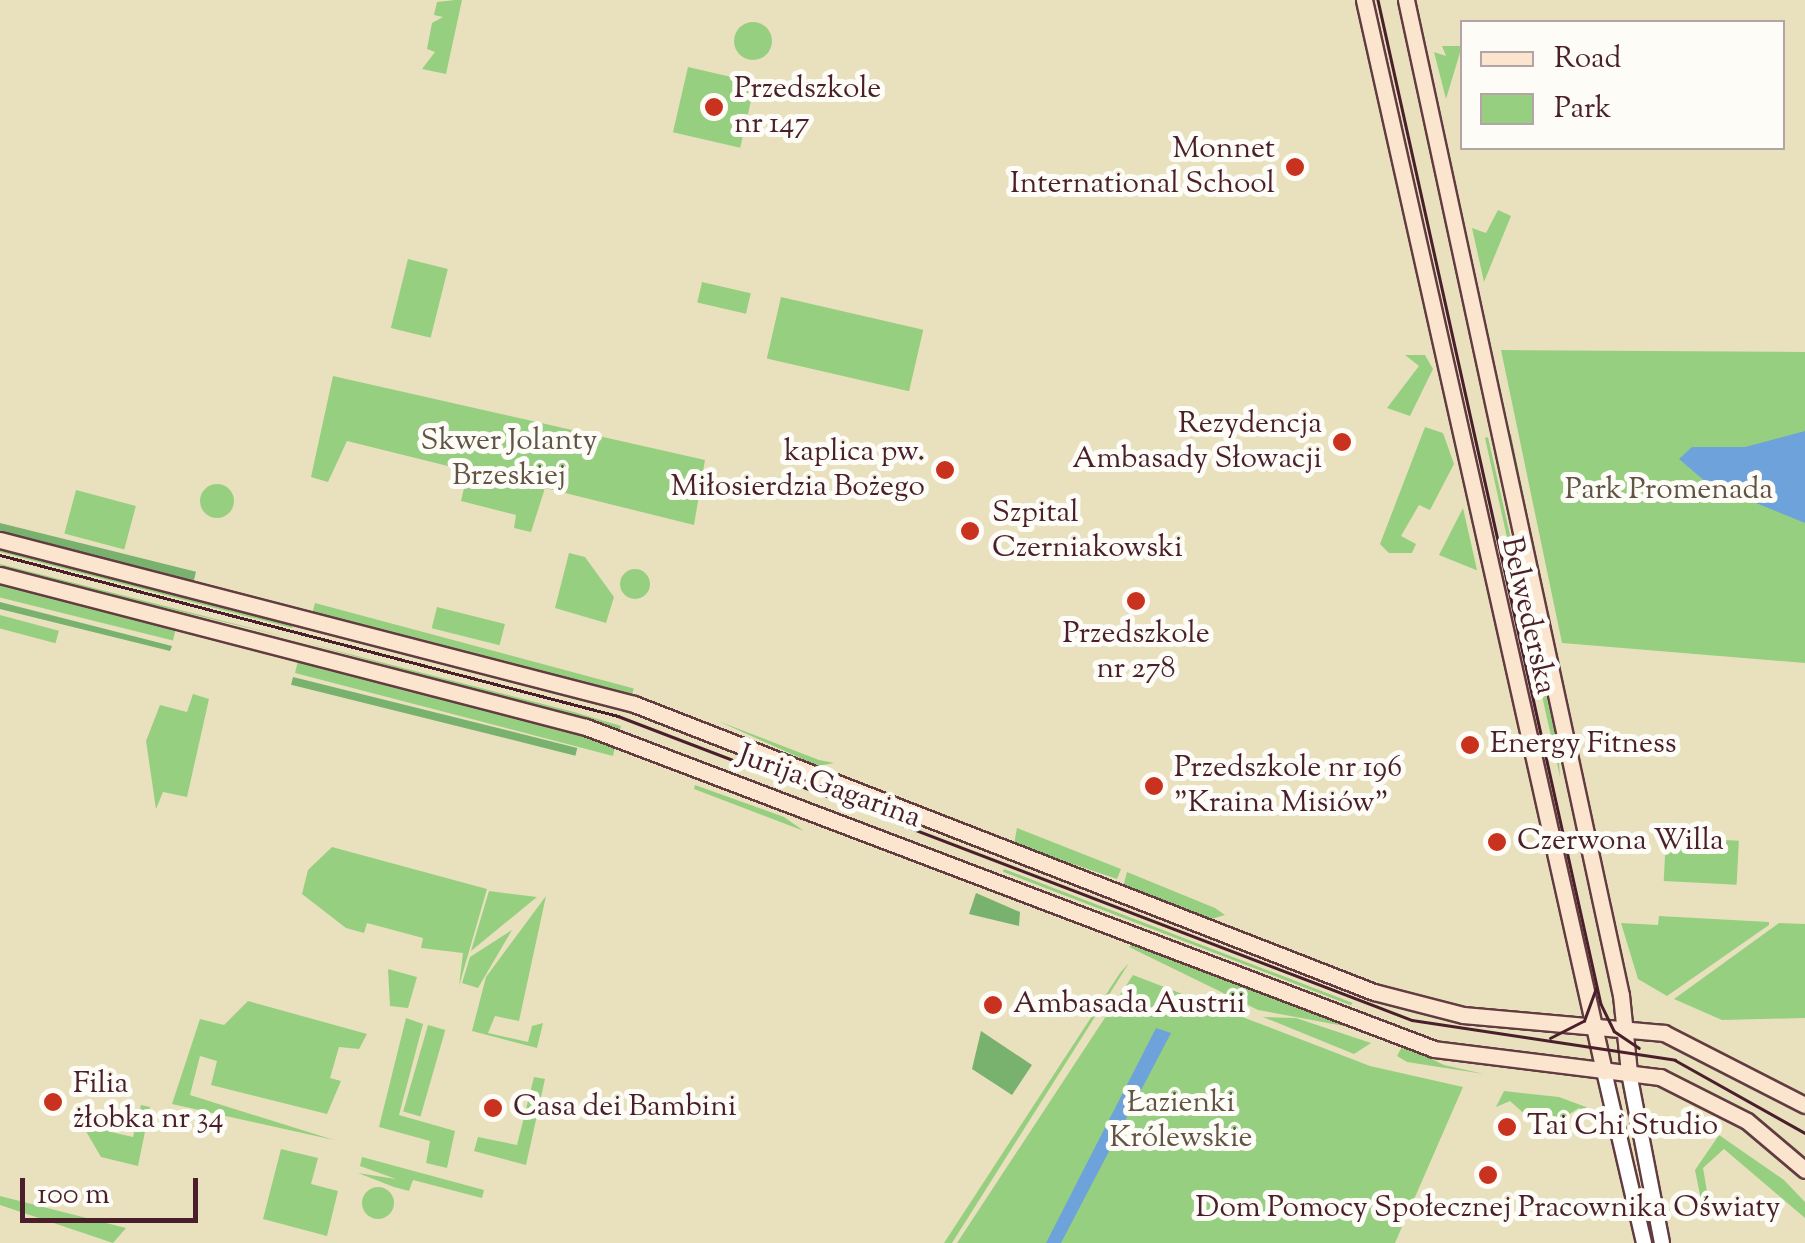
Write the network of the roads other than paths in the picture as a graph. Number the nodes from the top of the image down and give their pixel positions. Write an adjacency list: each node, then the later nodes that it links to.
1 (1364, 0): 5 (main road, Belwederska)
2 (1406, 0): 6 (main road, Belwederska)
3 (0, 540): 5 (main road, Jurija Gagarina)
4 (0, 575): 7 (main road, Jurija Gagarina)
5 (1590, 1028): 6 (main road, Jurija Gagarina); 7 (main road, Belwederska)
6 (1624, 1030): 8 (main road, Belwederska); 9 (main road, Jurija Gagarina)
7 (1604, 1071): 8 (main road, Jurija Gagarina); 11 (street, Belwederska)
8 (1629, 1073): 10 (main road, Jurija Gagarina); 12 (street, Belwederska)
9 (1805, 1105)
10 (1805, 1170)
11 (1644, 1243)
12 (1662, 1243)

